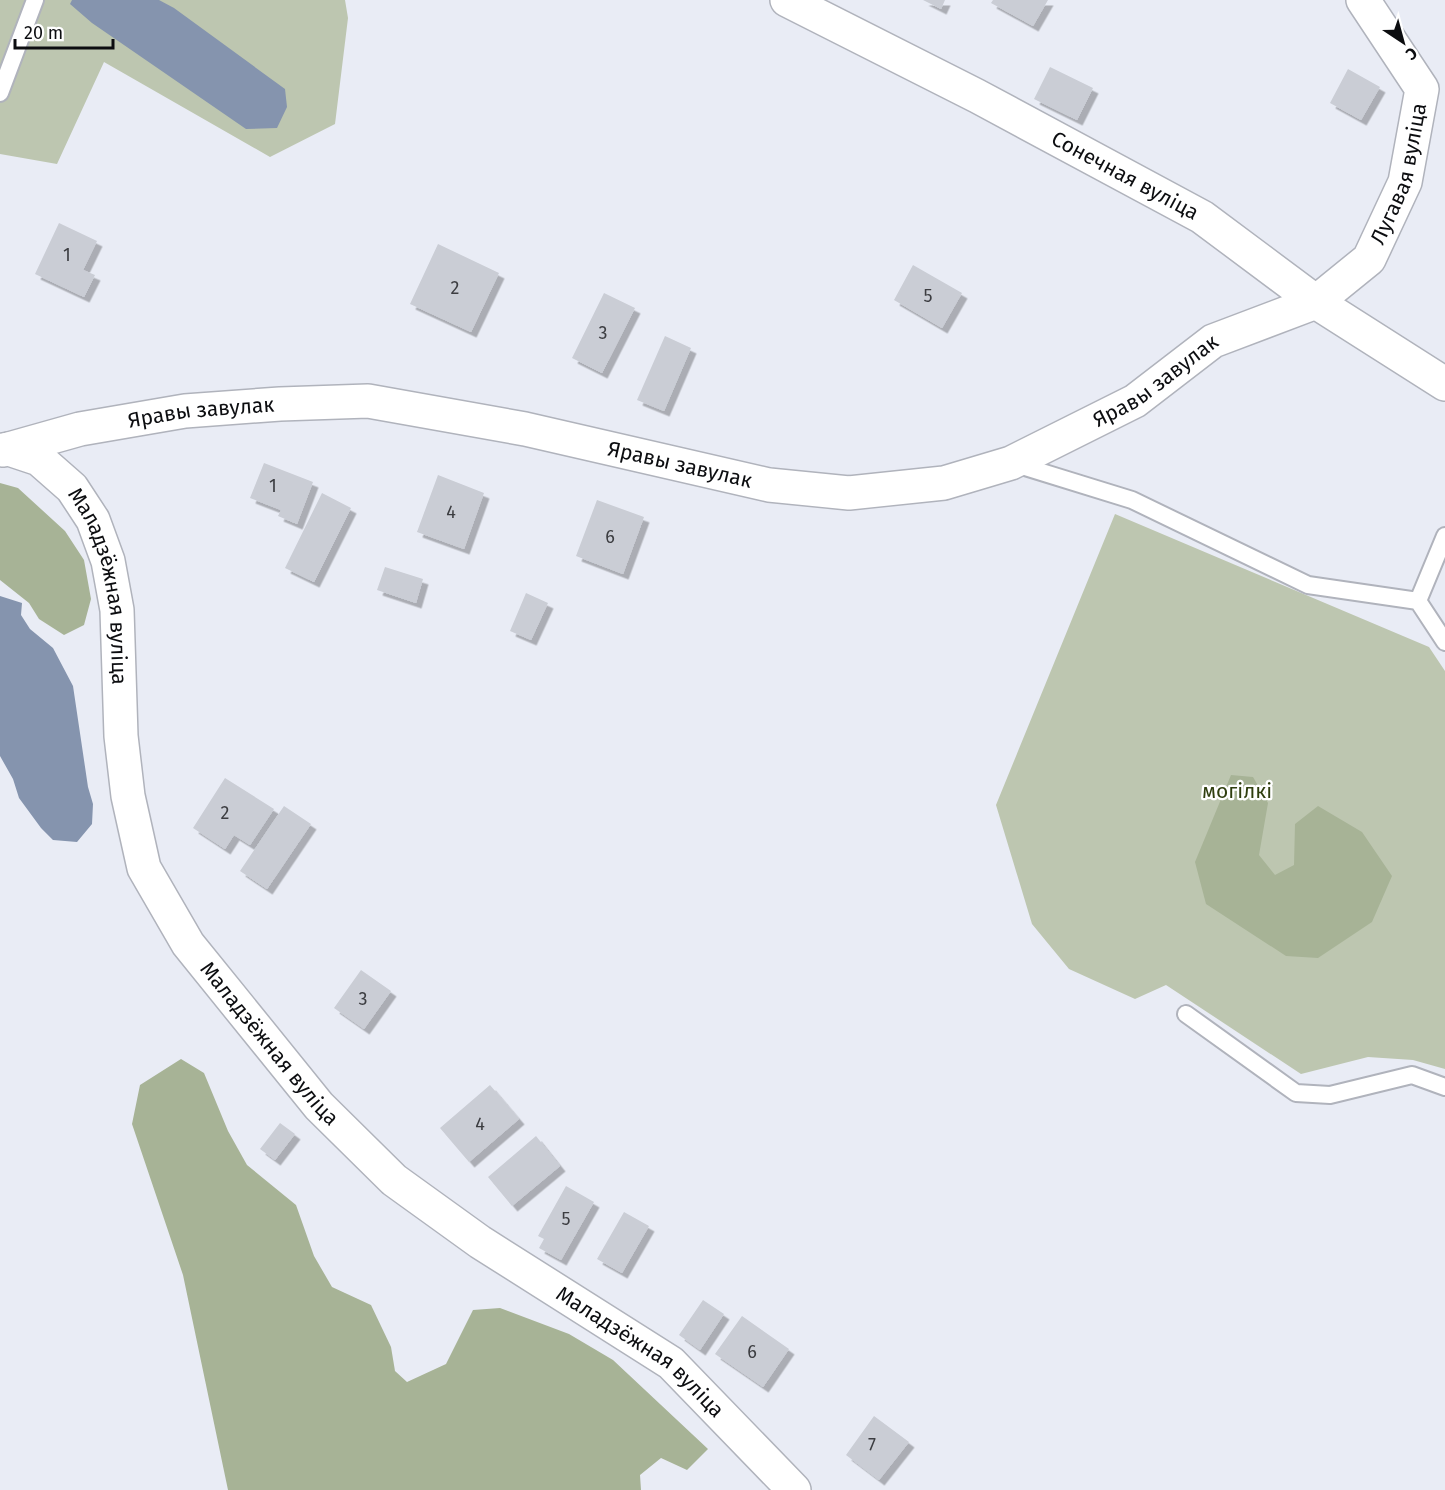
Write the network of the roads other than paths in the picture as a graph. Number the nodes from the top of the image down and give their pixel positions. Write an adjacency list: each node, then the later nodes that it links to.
1 (35, 0): 4 (lane)
2 (787, 0): 5 (street, Сонечная вуліца)
3 (1362, 0): 5 (street, Лугавая вуліца)
4 (0, 93)
5 (1316, 302): 6 (street, Сонечная вуліца); 8 (street, Яравы завулак)
6 (1445, 384)
7 (4, 450): 8 (street, Яравы завулак); 14 (street, Маладзёжная вуліца)
8 (1011, 463): 10 (lane)
9 (1445, 536): 10 (lane)
10 (1418, 601): 11 (lane)
11 (1445, 642)
12 (1186, 1014): 13 (lane)
13 (1445, 1087)
14 (794, 1490)

